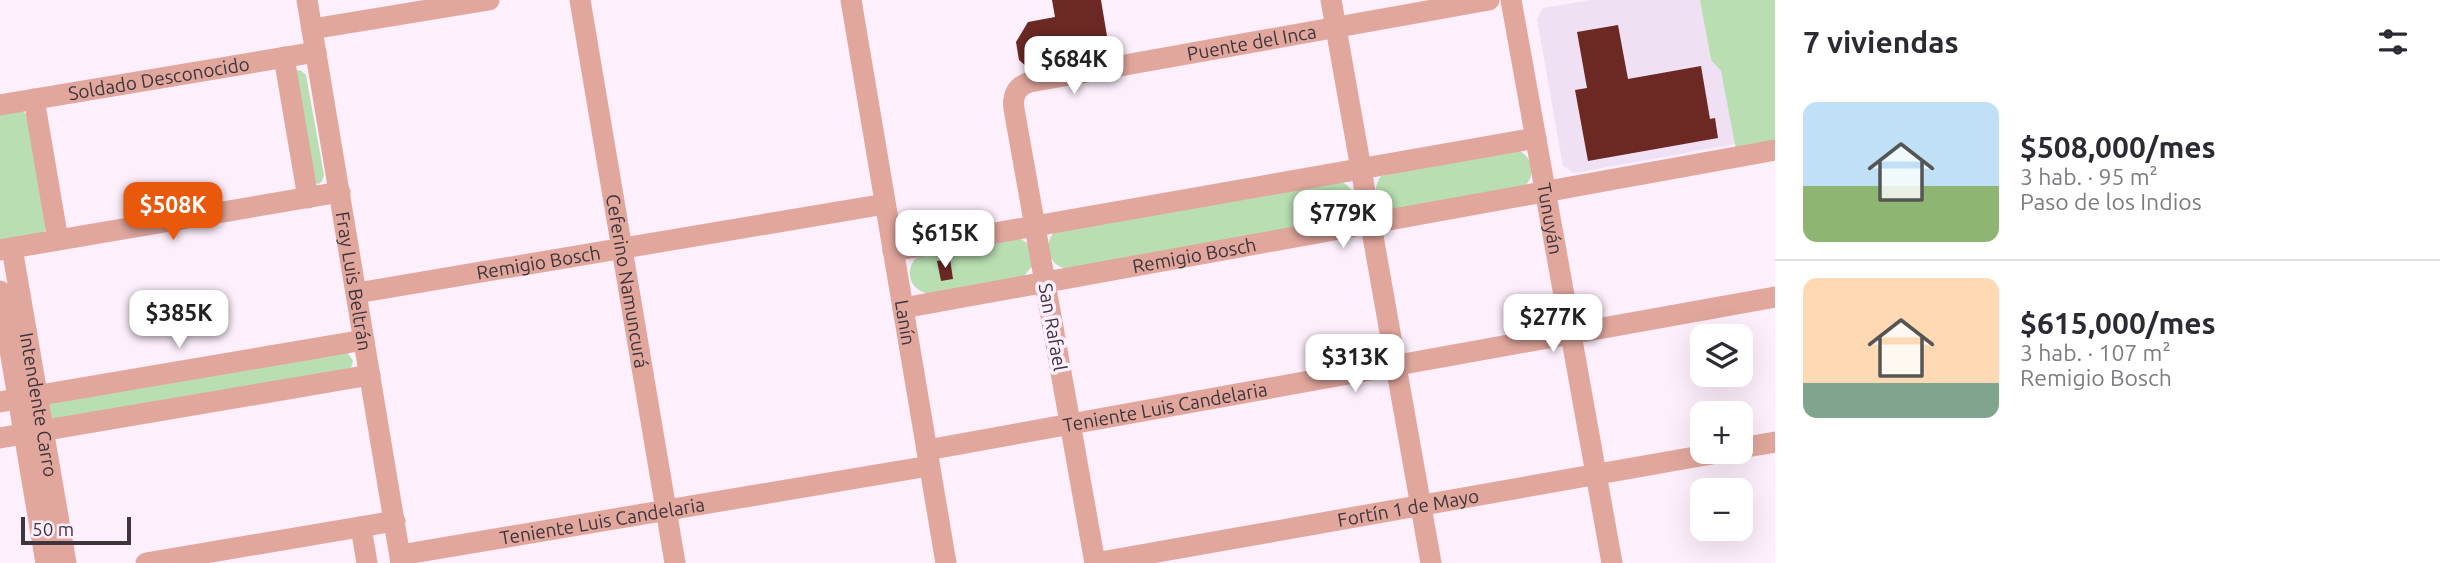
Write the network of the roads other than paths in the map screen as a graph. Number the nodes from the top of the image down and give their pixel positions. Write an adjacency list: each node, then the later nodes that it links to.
1 (307, 0): 9 (street, Fray Luis Beltrán)
2 (489, 0): 9 (street)
3 (580, 0): 26 (street, Ceferino Namuncurá)
4 (850, 0): 21 (street, Lanín)
5 (1331, 0): 8 (street)
6 (1489, 0): 8 (street, Puente del Inca)
7 (1511, 0): 15 (street, Tunuyán)
8 (1336, 28): 12 (street, Puente del Inca); 17 (street)
9 (312, 29): 10 (street, Fray Luis Beltrán)
10 (316, 52): 11 (street, Soldado Desconocido); 18 (street, Fray Luis Beltrán)
11 (284, 57): 13 (street, Soldado Desconocido); 20 (street, Fray Luis Beltrán)
12 (1016, 91): 23 (street, San Rafael)
13 (34, 99): 14 (street, Soldado Desconocido); 24 (street)
14 (0, 105)
15 (1536, 138): 17 (street); 19 (street, Tunuyán)
16 (1775, 150): 19 (street, Remigio Bosch)
17 (1361, 168): 22 (street); 23 (street)
18 (340, 192): 20 (street); 30 (street, Fray Luis Beltrán)
19 (1545, 192): 22 (street, Remigio Bosch); 33 (street, Tunuyán)
20 (308, 198): 24 (street)
21 (885, 204): 26 (street, Remigio Bosch); 27 (street, Lanín)
22 (1371, 224): 28 (street, Remigio Bosch); 35 (street)
23 (1035, 226): 27 (street); 28 (street, San Rafael)
24 (58, 240): 25 (street)
25 (6, 248): 37 (street, Intendente Carro)
26 (622, 248): 30 (street, Remigio Bosch); 47 (street, Ceferino Namuncurá)
27 (893, 251): 32 (street, Lanín)
28 (1045, 283): 32 (street, Remigio Bosch); 38 (street, San Rafael)
29 (0, 291): 37 (street, Intendente Carro)
30 (357, 293): 34 (street, Fray Luis Beltrán)
31 (1775, 297): 33 (street, Teniente Luis Candelaria)
32 (903, 309): 43 (street, Lanín)
33 (1571, 334): 35 (street, Teniente Luis Candelaria); 45 (street, Tunuyán)
34 (364, 340): 36 (street, Fray Luis Beltrán); 37 (street)
35 (1396, 365): 38 (street, Teniente Luis Candelaria); 46 (street)
36 (370, 375): 39 (street); 48 (street, Fray Luis Beltrán)
37 (18, 399): 39 (street, Intendente Carro)
38 (1070, 424): 43 (street, Teniente Luis Candelaria); 57 (street, San Rafael)
39 (34, 432): 40 (street); 51 (street, Intendente Carro); 52 (street, Intendente Carro)
40 (0, 438)
41 (1775, 442): 42 (street)
42 (1753, 446)
43 (928, 458): 47 (street, Teniente Luis Candelaria); 56 (street, Lanín)
44 (1690, 458): 45 (street, Fortín 1 de Mayo)
45 (1596, 474): 46 (street, Fortín 1 de Mayo); 59 (street, Tunuyán)
46 (1421, 505): 57 (street, Fortín 1 de Mayo); 58 (street)
47 (666, 510): 50 (street, Teniente Luis Candelaria); 55 (street, Ceferino Namuncurá)
48 (395, 522): 49 (street); 50 (street, Fray Luis Beltrán)
49 (361, 527): 53 (street); 54 (street)
50 (401, 559)
51 (46, 563)
52 (66, 563)
53 (146, 563)
54 (368, 563)
55 (675, 563)
56 (946, 563)
57 (1095, 563)
58 (1431, 563)
59 (1612, 563)

